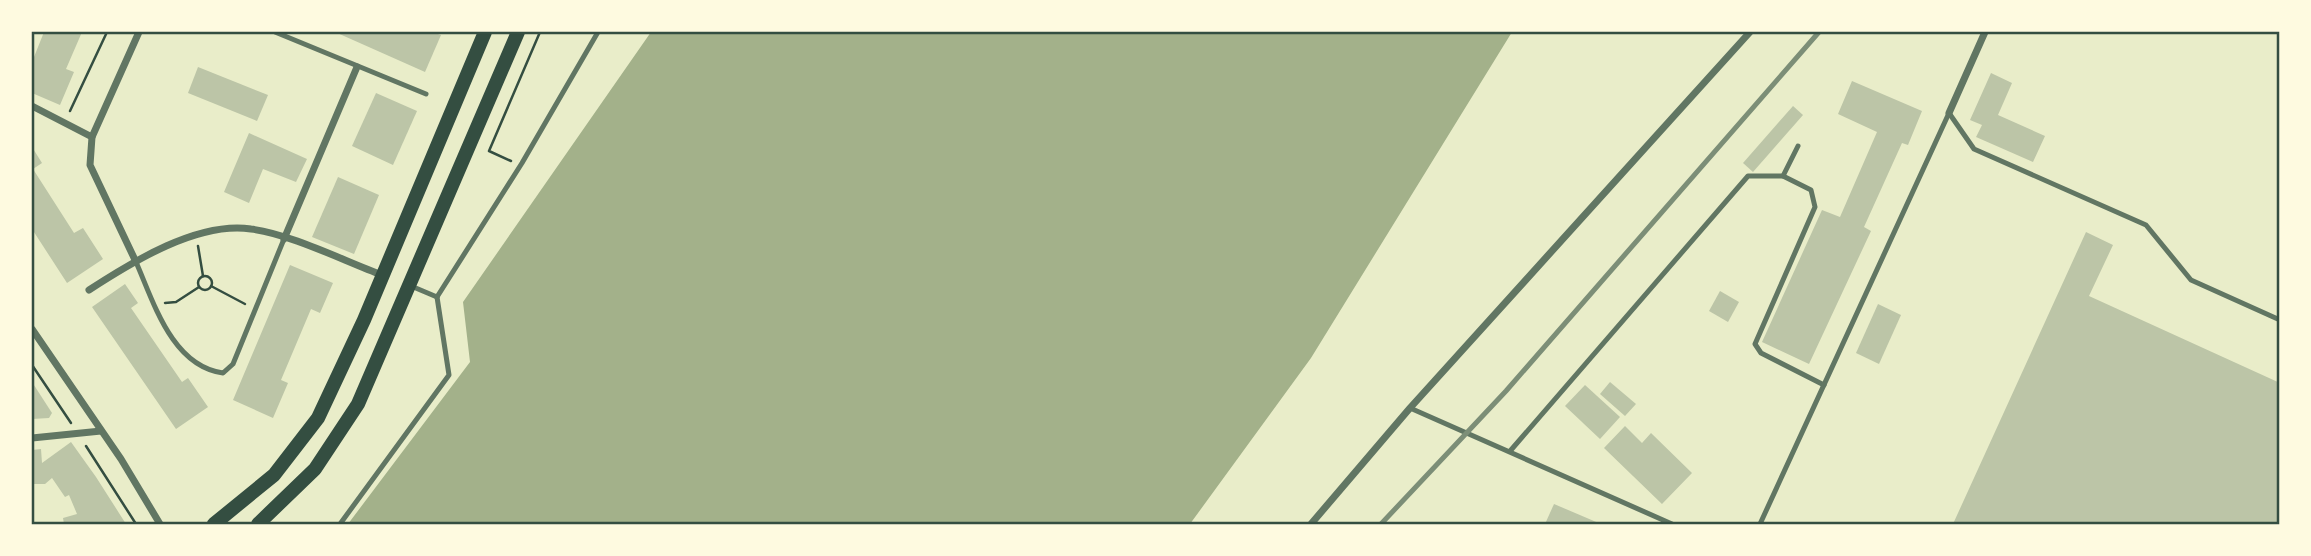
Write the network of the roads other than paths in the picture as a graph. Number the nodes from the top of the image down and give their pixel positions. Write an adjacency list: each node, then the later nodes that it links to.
1 (139, 32): 12 (street)
2 (275, 32): 8 (lane)
3 (485, 32): 17 (main road)
4 (518, 32): 18 (main road)
5 (598, 32): 20 (lane)
6 (1750, 32): 24 (street)
7 (1985, 32): 11 (street)
8 (357, 67): 9 (lane); 15 (street)
9 (426, 94)
10 (32, 106): 12 (street)
11 (1950, 113): 21 (lane); 23 (lane)
12 (92, 137): 16 (street)
13 (1798, 146): 14 (lane)
14 (1783, 176): 23 (lane); 27 (lane)
15 (284, 239): 16 (street); 16 (lane); 17 (street)
16 (136, 262): 19 (street)
17 (383, 275): 29 (main road)
18 (409, 285): 20 (lane); 30 (main road)
19 (89, 290)
20 (437, 297): 31 (lane)
21 (2280, 320)
22 (32, 329): 25 (street)
23 (1824, 385): 34 (lane)
24 (1410, 408): 27 (lane); 32 (street)
25 (100, 431): 26 (street); 28 (street)
26 (32, 438)
27 (1511, 450): 33 (lane)
28 (160, 524)
29 (214, 524)
30 (258, 524)
31 (340, 524)
32 (1311, 524)
33 (1672, 524)
34 (1760, 524)

